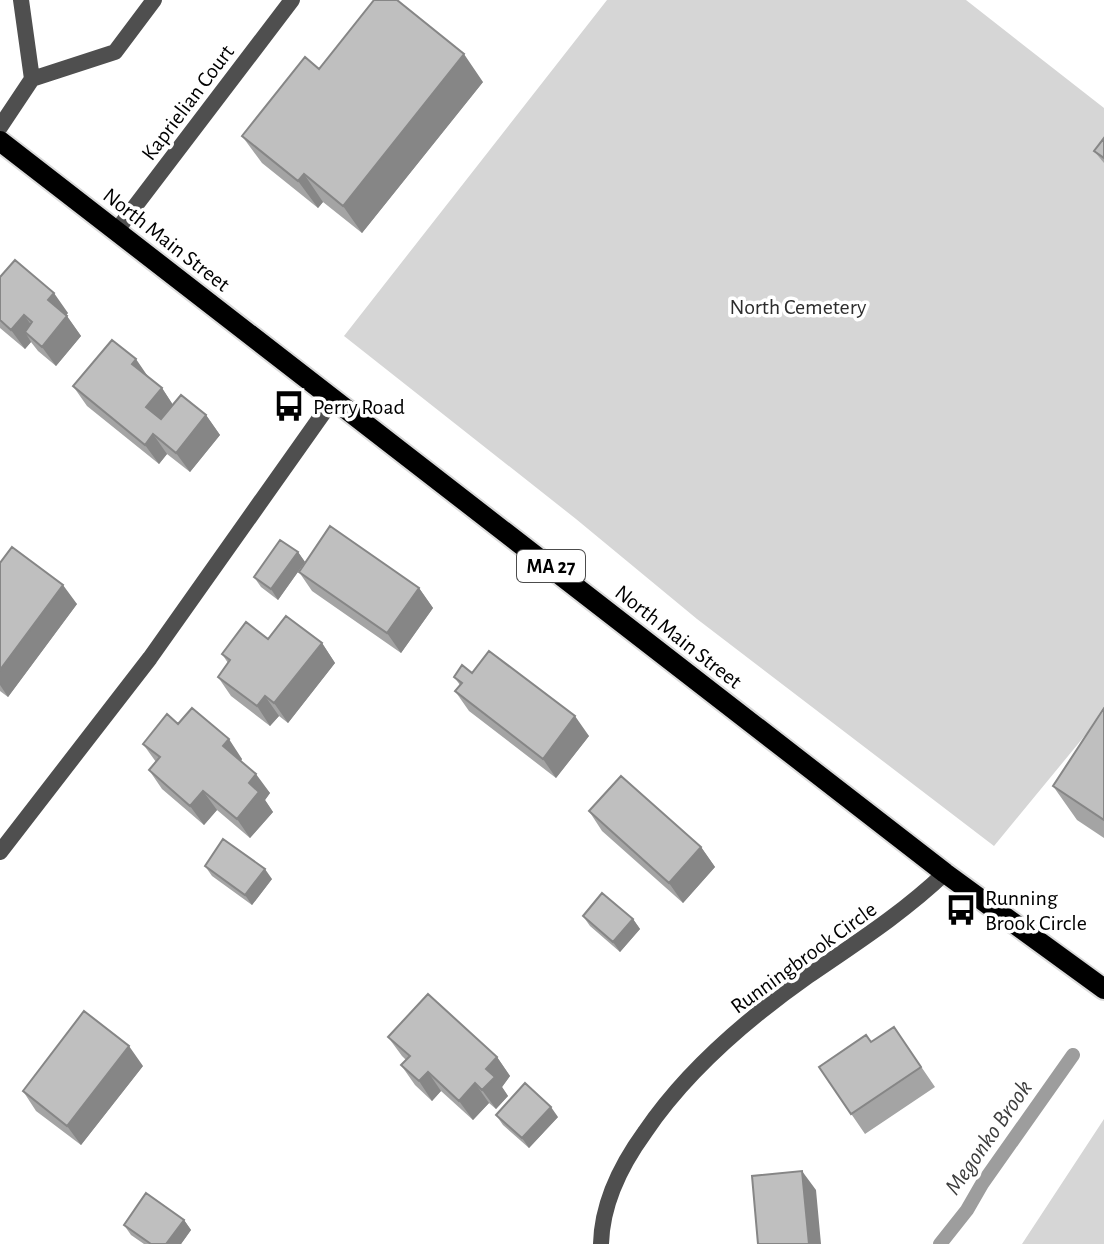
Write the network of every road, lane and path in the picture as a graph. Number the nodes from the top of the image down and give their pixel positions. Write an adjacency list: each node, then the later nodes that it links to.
1 (21, 0): 4 (street)
2 (154, 0): 4 (street)
3 (292, 0): 7 (street, Kaprielian Court)
4 (32, 79): 5 (street)
5 (0, 127)
6 (0, 141): 7 (main road, North Main Street / MA 27)
7 (117, 230): 8 (main road, North Main Street / MA 27)
8 (334, 398): 9 (street); 10 (main road, North Main Street / MA 27)
9 (0, 852)
10 (945, 873): 11 (main road, North Main Street / MA 27); 12 (street, Runningbrook Circle)
11 (1104, 989)
12 (601, 1244)

